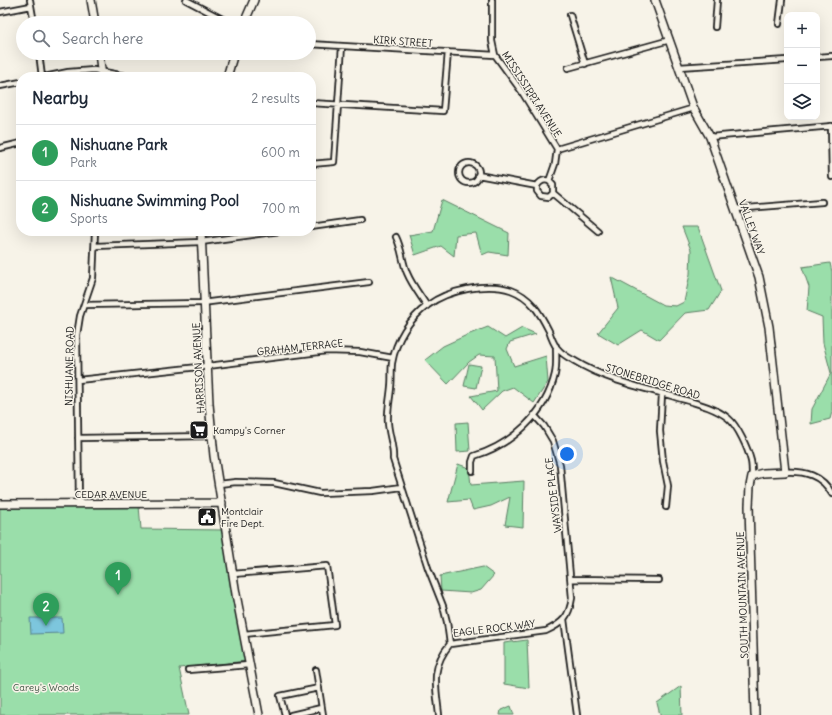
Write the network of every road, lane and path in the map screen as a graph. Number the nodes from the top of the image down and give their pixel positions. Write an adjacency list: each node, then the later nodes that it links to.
1 (30, 0): 9 (street)
2 (91, 0): 13 (street)
3 (186, 0): 14 (street)
4 (254, 0): 15 (street)
5 (492, 0): 22 (street, MISSISSIPPI AVENUE)
6 (655, 0): 18 (street, VALLEY WAY)
7 (717, 0): 17 (street)
8 (782, 0): 16 (street)
9 (31, 6): 10 (street); 12 (street)
10 (0, 12)
11 (570, 15): 29 (street)
12 (33, 16)
13 (94, 16)
14 (217, 16)
15 (247, 16)
16 (779, 24)
17 (715, 27)
18 (670, 40): 29 (street); 30 (street, VALLEY WAY)
19 (316, 44): 20 (street, KIRK STREET)
20 (342, 46): 21 (street, KIRK STREET); 40 (street)
21 (448, 52): 22 (street, KIRK STREET); 40 (street)
22 (495, 55): 46 (street, MISSISSIPPI AVENUE)
23 (832, 56): 24 (street)
24 (820, 57)
25 (40, 60): 32 (street)
26 (100, 60): 35 (street)
27 (232, 60): 36 (street)
28 (784, 60): 30 (street)
29 (585, 64): 31 (street)
30 (679, 67): 41 (street, VALLEY WAY)
31 (568, 68)
32 (42, 72)
33 (72, 72): 34 (street)
34 (92, 72)
35 (102, 72)
36 (228, 72)
37 (16, 83): 38 (street)
38 (0, 86)
39 (316, 103): 40 (street)
40 (338, 105): 47 (street)
41 (694, 108): 43 (street, VALLEY WAY); 46 (street)
42 (832, 126): 43 (street); 49 (street)
43 (710, 137): 54 (street, VALLEY WAY)
44 (16, 144): 45 (street)
45 (0, 148)
46 (557, 149): 50 (street)
47 (316, 164)
48 (478, 176): 48 (street); 51 (street)
49 (832, 177)
50 (549, 180): 51 (street); 52 (street)
51 (537, 186): 52 (street)
52 (553, 193): 57 (street)
53 (822, 202): 54 (street)
54 (734, 209): 77 (street, VALLEY WAY)
55 (360, 220): 56 (street)
56 (316, 226)
57 (598, 230)
58 (95, 236): 63 (street, NISHUANE ROAD)
59 (201, 236): 62 (street, HARRISON AVENUE)
60 (244, 236): 62 (street)
61 (396, 237): 67 (street)
62 (201, 242): 63 (street); 65 (street, HARRISON AVENUE)
63 (95, 246): 66 (street, NISHUANE ROAD)
64 (369, 282): 65 (street)
65 (204, 303): 66 (street); 70 (street, HARRISON AVENUE)
66 (84, 305): 71 (street, NISHUANE ROAD)
67 (426, 306): 68 (street, STONEBRIDGE ROAD); 69 (street, STONEBRIDGE ROAD)
68 (556, 346): 72 (street, STONEBRIDGE ROAD); 73 (street)
69 (393, 358): 70 (street, GRAHAM TERRACE); 80 (street, STONEBRIDGE ROAD)
70 (208, 366): 71 (street, GRAHAM TERRACE); 74 (street, HARRISON AVENUE)
71 (78, 380): 75 (street, NISHUANE ROAD)
72 (662, 394): 78 (street, STONEBRIDGE ROAD); 85 (street)
73 (534, 415): 76 (street); 87 (street, WAYSIDE PLACE)
74 (212, 436): 75 (street); 79 (street, HARRISON AVENUE)
75 (78, 438): 84 (street, NISHUANE ROAD)
76 (472, 471)
77 (785, 472): 78 (street); 81 (street)
78 (752, 476): 103 (street, SOUTH MOUNTAIN AVENUE)
79 (219, 484): 80 (street); 82 (street, HARRISON AVENUE)
80 (402, 487): 91 (street, STONEBRIDGE ROAD)
81 (832, 493)
82 (222, 503): 84 (street, CEDAR AVENUE); 86 (street, HARRISON AVENUE)
83 (0, 504): 84 (street, CEDAR AVENUE)
84 (79, 504)
85 (666, 506)
86 (233, 574): 90 (street, HARRISON AVENUE); 90 (street)
87 (571, 579): 88 (street); 89 (street, WAYSIDE PLACE)
88 (659, 580)
89 (564, 619): 91 (street, EAGLE ROCK WAY); 102 (street)
90 (244, 634): 92 (street, HARRISON AVENUE)
91 (450, 644): 101 (street, EAGLE ROCK WAY)
92 (249, 665): 93 (street); 97 (street, HARRISON AVENUE)
93 (188, 670)
94 (316, 670): 95 (street)
95 (319, 688): 96 (street); 98 (street)
96 (322, 708): 99 (street); 100 (street)
97 (259, 715)
98 (285, 715)
99 (291, 715)
100 (323, 715)
101 (439, 715)
102 (577, 715)
103 (755, 715)

